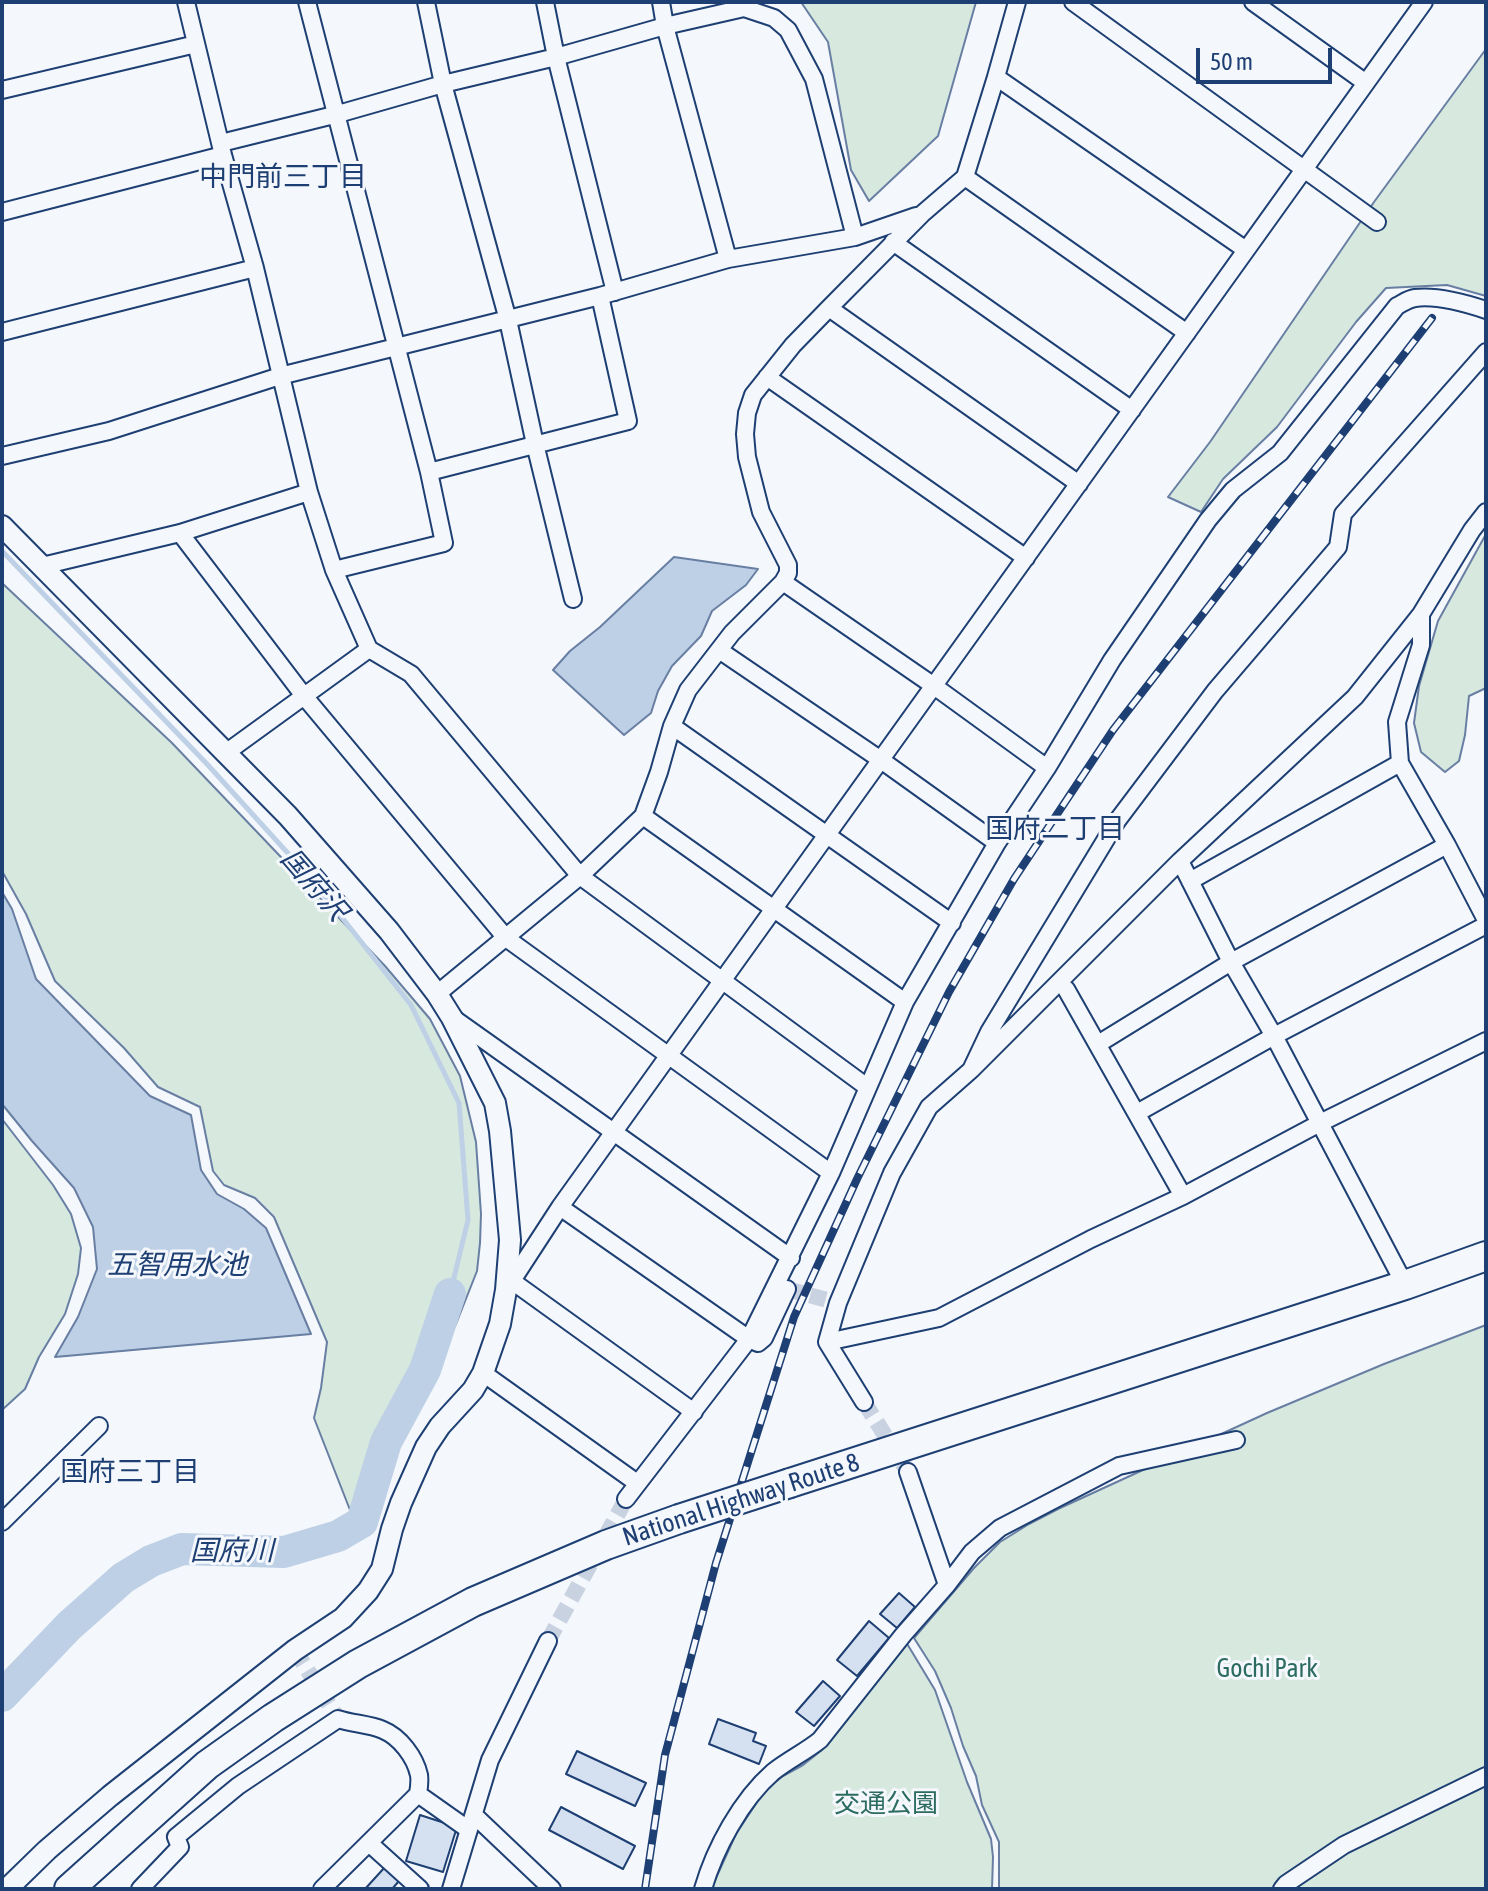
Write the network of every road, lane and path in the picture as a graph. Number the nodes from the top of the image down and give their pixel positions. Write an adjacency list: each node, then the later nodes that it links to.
1 (186, 2): 11 (street)
2 (307, 2): 17 (street)
3 (426, 2): 15 (street)
4 (545, 2): 12 (street)
5 (661, 2): 10 (street)
6 (1017, 2): 13 (street)
7 (1073, 2): 19 (street)
8 (1253, 2): 14 (street)
9 (1424, 2): 14 (street)
10 (665, 26): 12 (street); 24 (street); 27 (street)
11 (196, 44): 16 (street); 18 (street)
12 (556, 57): 15 (street); 29 (street)
13 (996, 77): 20 (street); 26 (street)
14 (1366, 83): 19 (street)
15 (443, 84): 17 (street); 32 (street)
16 (2, 90)
17 (338, 114): 18 (street); 35 (street)
18 (222, 149): 21 (street); 28 (street)
19 (1304, 169): 23 (street); 26 (street)
20 (965, 177): 22 (street); 34 (street)
21 (2, 212)
22 (922, 214): 24 (street); 25 (street)
23 (1377, 222)
24 (855, 237): 27 (street)
25 (893, 242): 30 (street); 39 (street)
26 (1246, 250): 34 (street)
27 (728, 259): 29 (street)
28 (255, 268): 33 (street); 37 (street)
29 (607, 294): 32 (street); 40 (street)
30 (829, 308): 38 (street); 43 (street)
31 (1486, 310): 62 (street)
32 (508, 320): 35 (street); 40 (street)
33 (2, 332)
34 (1187, 333): 39 (street)
35 (396, 347): 37 (street); 42 (street)
36 (1486, 352): 84 (street)
37 (280, 376): 41 (street); 44 (street)
38 (767, 377): 48 (street); 51 (street)
39 (1132, 410): 43 (street)
40 (535, 444): 42 (street); 52 (street)
41 (2, 456)
42 (429, 472): 50 (street)
43 (1079, 484): 48 (street)
44 (309, 492): 47 (street); 50 (street)
45 (1486, 512): 53 (street)
46 (2, 526): 49 (street)
47 (180, 533): 49 (street); 57 (street)
48 (1026, 558): 56 (street)
49 (42, 566): 59 (street)
50 (334, 570): 54 (street)
51 (783, 582): 55 (street); 56 (street)
52 (573, 599)
53 (1421, 614): 61 (street); 67 (street)
54 (369, 649): 57 (street); 68 (street)
55 (719, 650): 58 (street); 60 (street)
56 (934, 686): 60 (street); 62 (street)
57 (304, 696): 59 (street); 73 (street)
58 (672, 726): 63 (street); 64 (street)
59 (227, 752): 77 (street)
60 (881, 760): 64 (street); 65 (street)
61 (1400, 763): 66 (street); 69 (street)
62 (1047, 768): 65 (street)
63 (643, 816): 68 (street); 70 (street)
64 (827, 835): 70 (street); 72 (street)
65 (997, 843): 72 (street)
66 (1447, 845): 71 (street); 74 (street)
67 (1180, 861): 69 (street); 84 (street)
68 (580, 876): 73 (street); 75 (street)
69 (1190, 881): 74 (street)
70 (774, 909): 75 (street); 78 (street)
71 (1486, 922): 80 (street)
72 (952, 923): 78 (street)
73 (506, 938): 77 (street); 83 (street)
74 (1231, 962): 80 (street); 82 (street)
75 (723, 981): 83 (street); 85 (street)
76 (1066, 989): 82 (street)
77 (437, 994): 79 (street)
78 (905, 1002): 85 (street)
79 (452, 1018): 88 (street); 94 (street)
80 (1274, 1036): 86 (street); 87 (street)
81 (1486, 1041): 87 (street)
82 (1098, 1044): 86 (street)
83 (669, 1056): 88 (street); 89 (street)
84 (971, 1070): 98 (street)
85 (867, 1087): 89 (street)
86 (1137, 1113): 90 (street)
87 (1320, 1123): 90 (street); 95 (street)
88 (614, 1131): 91 (street); 93 (street)
89 (831, 1173): 93 (street)
90 (1183, 1196): 98 (street)
91 (560, 1207): 94 (street); 97 (street)
92 (1486, 1256): 95 (highway, National Highway Route 8)
93 (791, 1258): 97 (street)
94 (509, 1285): 99 (street); 101 (street)
95 (1405, 1285): 115 (highway, National Highway Route 8, bridge)
96 (787, 1289): 97 (street)
97 (749, 1339): 101 (street)
98 (827, 1342): 100 (street)
99 (483, 1373): 105 (street); 114 (street)
100 (864, 1402)
101 (694, 1412): 105 (street)
102 (99, 1426): 107 (street)
103 (1236, 1440): 108 (street)
104 (908, 1472): 108 (street)
105 (637, 1483): 106 (street)
106 (626, 1499)
107 (2, 1522)
108 (947, 1585): 121 (street)
109 (548, 1641): 112 (street)
110 (1486, 1776): 122 (street)
111 (418, 1794): 112 (street); 113 (street); 116 (street)
112 (472, 1822): 119 (street); 120 (street)
113 (369, 1843): 117 (street); 118 (street)
114 (7, 1889)
115 (69, 1889)
116 (140, 1889)
117 (322, 1889)
118 (420, 1889)
119 (451, 1889)
120 (552, 1889)
121 (703, 1889)
122 (1282, 1889)

